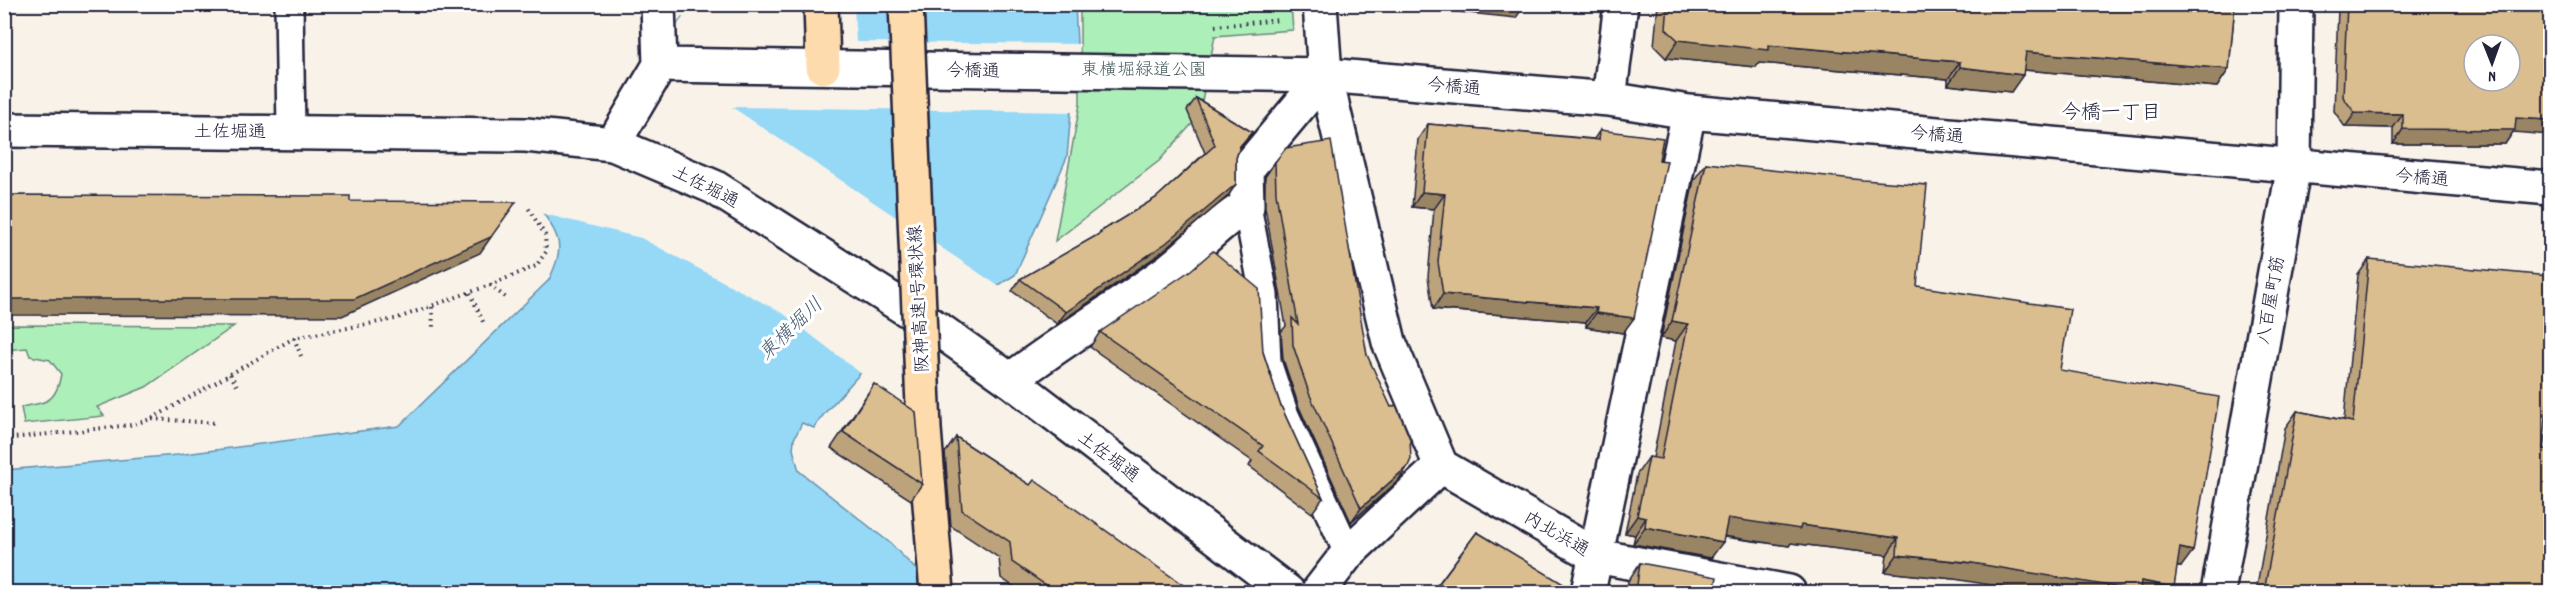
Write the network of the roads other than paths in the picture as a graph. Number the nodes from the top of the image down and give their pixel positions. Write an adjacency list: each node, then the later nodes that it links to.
1 (289, 4): 14 (lane)
2 (658, 4): 8 (street)
3 (821, 4): 9 (highway)
4 (906, 4): 23 (highway, 阪神高速1号環状線, bridge)
5 (1320, 4): 10 (street)
6 (1621, 4): 11 (street)
7 (2296, 4): 16 (street, 八百屋町筋)
8 (660, 57): 9 (street, 今橋通); 15 (street)
9 (824, 67): 10 (street, 今橋通)
10 (1325, 75): 11 (street, 今橋通); 18 (street); 20 (street)
11 (1609, 99): 12 (street, 今橋通)
12 (1689, 112): 16 (street, 今橋通); 22 (street)
13 (4, 130): 14 (street, 土佐堀通)
14 (291, 131): 15 (street, 土佐堀通)
15 (613, 144): 19 (street, 土佐堀通)
16 (2294, 165): 17 (street, 今橋通); 28 (street, 八百屋町筋)
17 (2550, 188)
18 (1247, 206): 19 (street); 21 (lane)
19 (1010, 380): 24 (street, 土佐堀通)
20 (1441, 466): 21 (street); 22 (street, 内北浜通)
21 (1348, 553): 25 (street)
22 (1596, 556): 26 (street); 27 (street, 内北浜通)
23 (937, 592)
24 (1288, 592)
25 (1318, 592)
26 (1588, 592)
27 (1789, 592)
28 (2218, 592)

